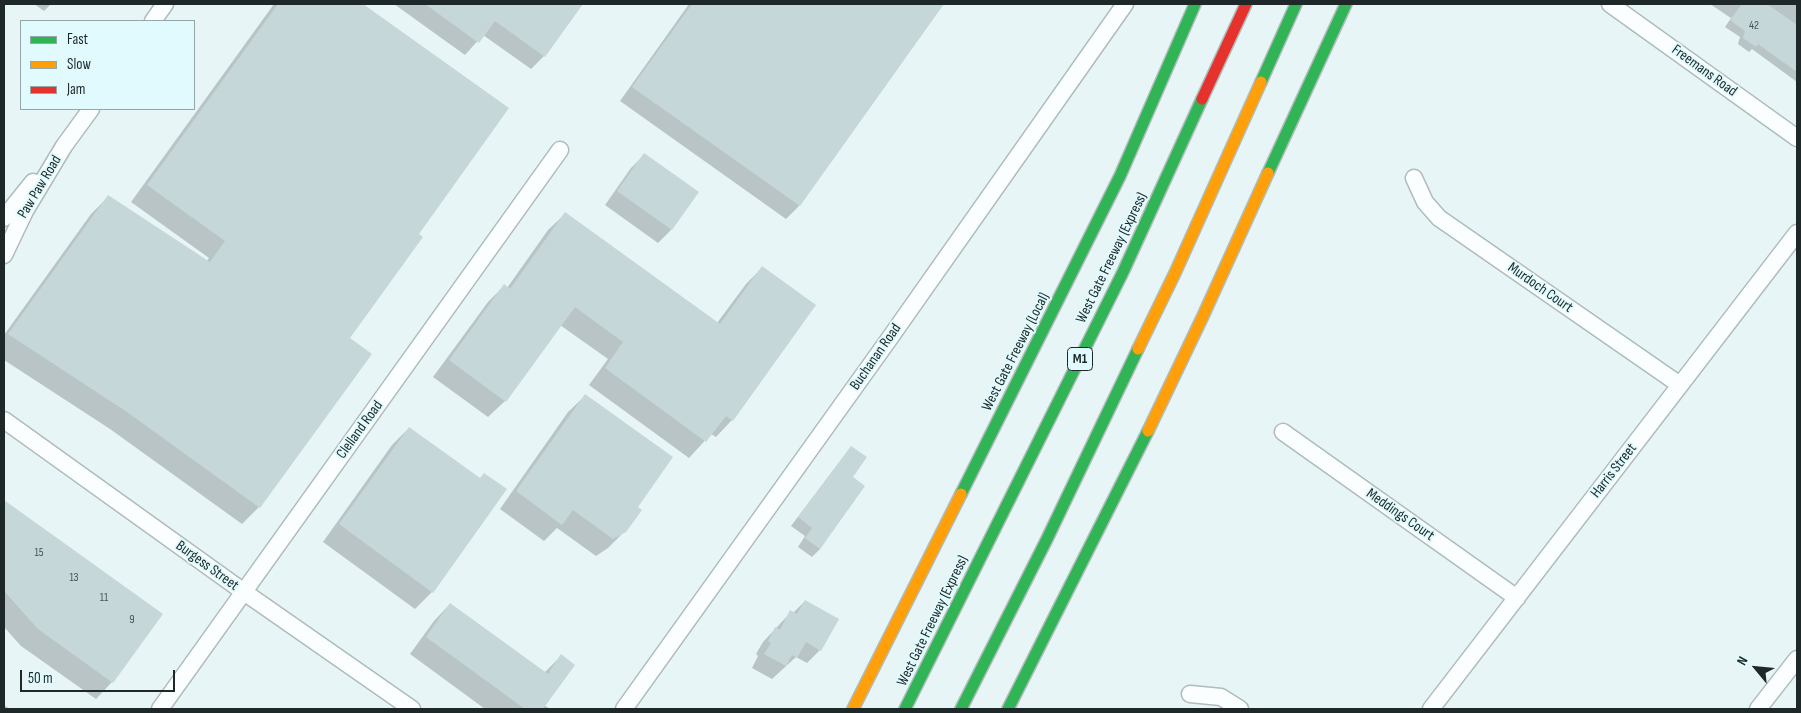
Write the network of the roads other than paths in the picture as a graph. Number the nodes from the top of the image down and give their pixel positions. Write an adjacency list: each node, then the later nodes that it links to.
1 (165, 4): 8 (street)
2 (1125, 4): 28 (street, Buchanan Road)
3 (1195, 4): 17 (highway, West Gate Freeway (Local))
4 (1246, 4): 30 (highway, West Gate Freeway (Express) / M1)
5 (1296, 4): 31 (highway)
6 (1346, 4): 32 (highway)
7 (1610, 4): 10 (street, Freemans Road)
8 (154, 20)
9 (90, 110): 11 (street, Paw Paw Road)
10 (1797, 138)
11 (64, 146): 14 (street, Paw Paw Road); 16 (street, Paw Paw Road)
12 (560, 150): 22 (street, Clelland Road)
13 (1414, 178): 18 (street, Murdoch Court)
14 (4, 218)
15 (1797, 233): 18 (street, Harris Street)
16 (4, 255)
17 (1060, 297): 21 (highway); 29 (highway, West Gate Freeway (Local))
18 (1680, 385): 23 (street, Harris Street)
19 (4, 420): 22 (street, Burgess Street)
20 (1284, 432): 23 (street, Meddings Court)
21 (922, 547)
22 (244, 592): 26 (street, Clelland Road); 27 (street, Burgess Street)
23 (1516, 598): 34 (street, Harris Street)
24 (1797, 659): 35 (street)
25 (1190, 694): 33 (street)
26 (160, 709)
27 (412, 709)
28 (624, 709)
29 (853, 709)
30 (905, 709)
31 (962, 709)
32 (1008, 709)
33 (1240, 709)
34 (1431, 709)
35 (1758, 709)

